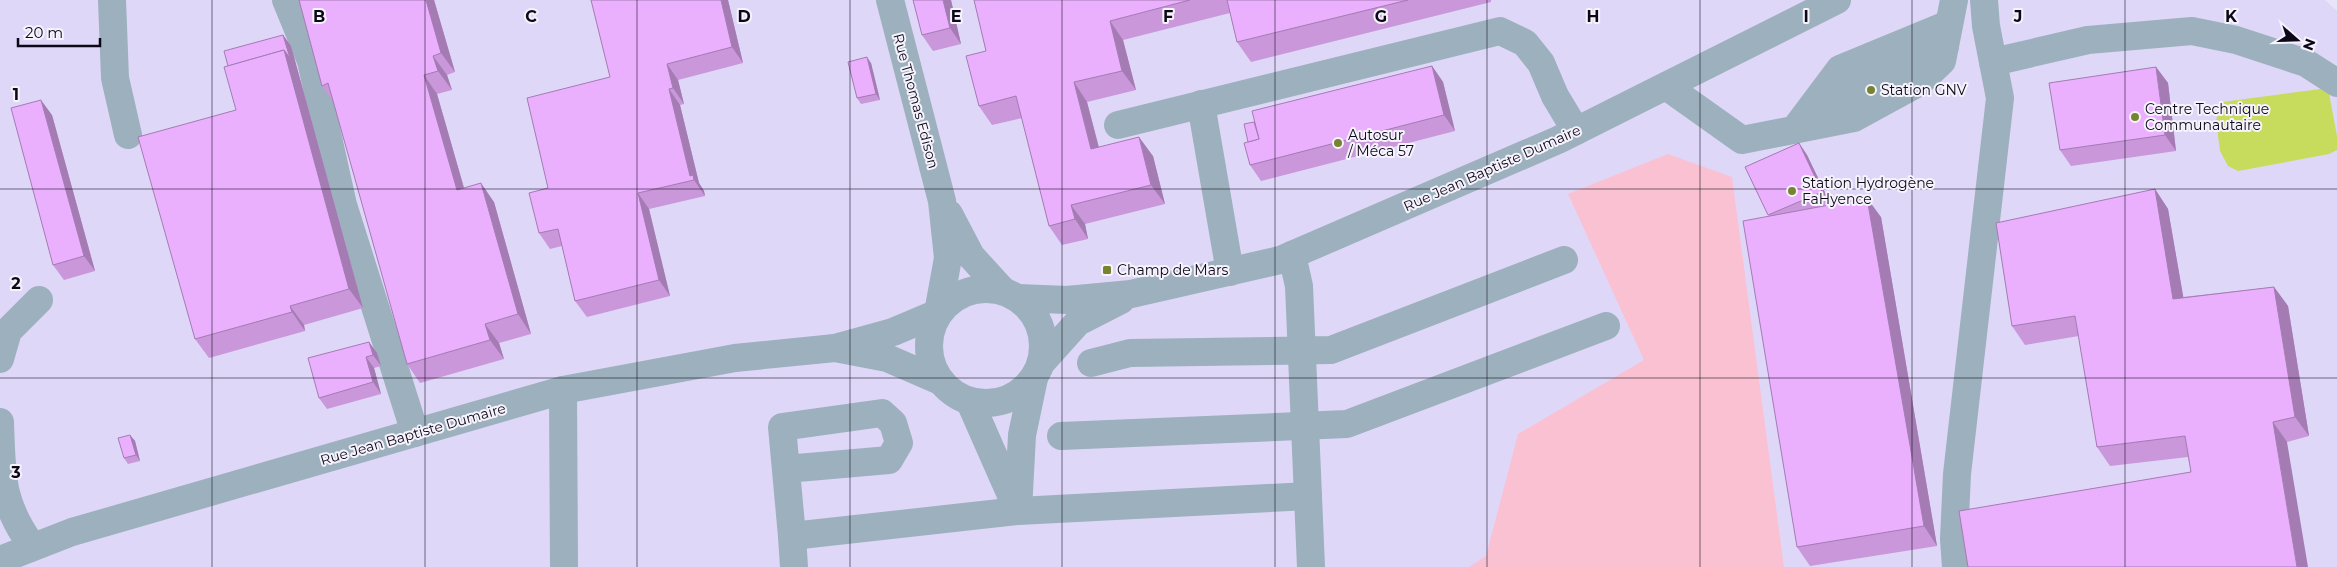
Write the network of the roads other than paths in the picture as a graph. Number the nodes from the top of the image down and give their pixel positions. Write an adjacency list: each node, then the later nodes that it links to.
1 (112, 0): 14 (street)
2 (286, 0): 34 (street)
3 (890, 0): 15 (street, Rue Thomas Edison)
4 (1837, 0): 9 (street, Rue Jean Baptiste Dumaire)
5 (1984, 0): 7 (street)
6 (1949, 23): 12 (street); 12 (street)
7 (1993, 62): 8 (street); 45 (street)
8 (2337, 84)
9 (1666, 86): 12 (street); 13 (street, Rue Jean Baptiste Dumaire)
10 (1201, 104): 11 (street); 13 (street); 18 (street)
11 (1118, 125)
12 (1795, 130)
13 (1576, 131): 16 (street, Rue Jean Baptiste Dumaire)
14 (128, 135)
15 (942, 201): 19 (street, Rue Thomas Edison); 22 (street, Rue Thomas Edison)
16 (1292, 255): 18 (street, Rue Jean Baptiste Dumaire); 25 (street)
17 (1564, 260): 25 (street)
18 (1230, 272): 20 (street, Rue Jean Baptiste Dumaire)
19 (1010, 294): 20 (street, Rue Jean Baptiste Dumaire); 22 (street); 28 (street)
20 (1131, 294): 28 (street, Rue Jean Baptiste Dumaire)
21 (39, 300): 26 (street)
22 (938, 313): 24 (street, Rue Jean Baptiste Dumaire); 29 (street)
23 (1606, 326): 33 (street)
24 (835, 348): 29 (street, Rue Jean Baptiste Dumaire); 30 (street, Rue Jean Baptiste Dumaire)
25 (1302, 351): 27 (street); 33 (street)
26 (0, 359)
27 (1091, 363)
28 (1038, 370): 31 (street); 38 (street)
29 (940, 382): 31 (street)
30 (563, 390): 34 (street, Rue Jean Baptiste Dumaire); 42 (street)
31 (970, 402): 38 (street)
32 (0, 422): 40 (street)
33 (1305, 426): 35 (street); 37 (street)
34 (415, 433): 40 (street, Rue Jean Baptiste Dumaire)
35 (1061, 436)
36 (786, 469): 39 (street)
37 (1308, 496): 38 (street); 44 (street)
38 (1018, 511): 39 (street)
39 (792, 536): 43 (street)
40 (32, 546): 41 (street, Rue Jean Baptiste Dumaire)
41 (0, 560)
42 (564, 567)
43 (794, 567)
44 (1311, 567)
45 (1956, 567)

